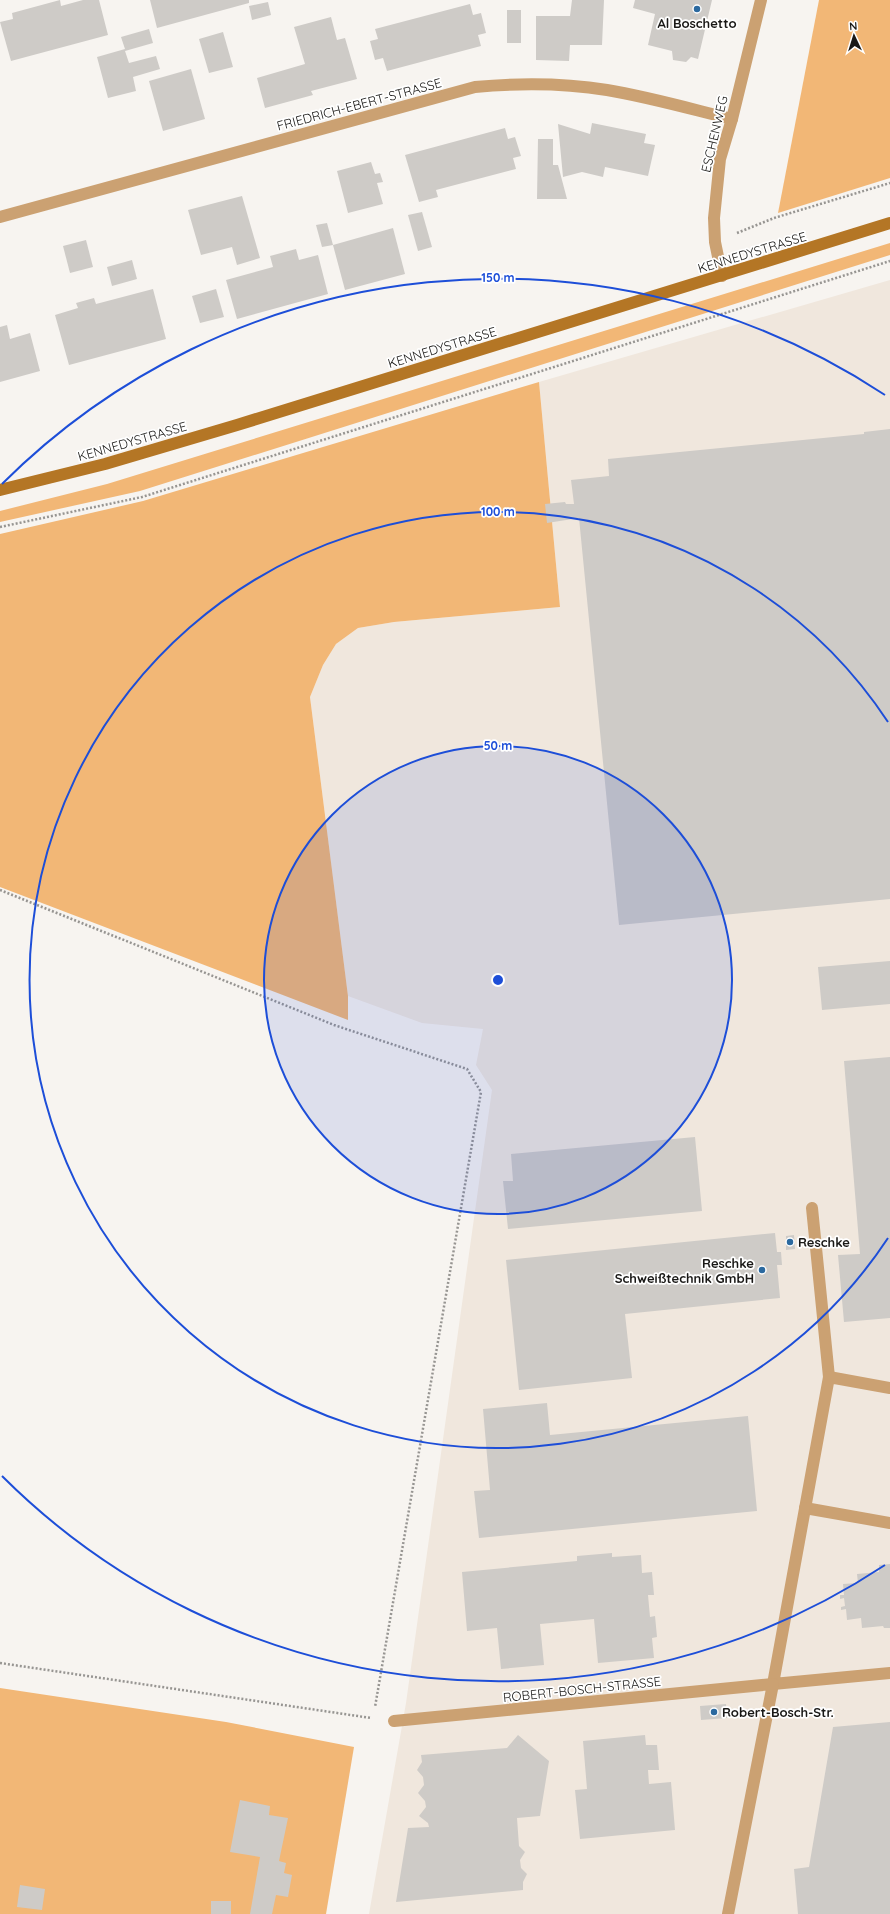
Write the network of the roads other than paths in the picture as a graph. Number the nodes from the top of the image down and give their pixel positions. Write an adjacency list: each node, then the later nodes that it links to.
1 (761, 0): 2 (street, ESCHENWEG)
2 (732, 119): 3 (street, FRIEDRICH-EBERT-STRASSE); 5 (street, ESCHENWEG)
3 (0, 217)
4 (890, 223): 5 (main road, KENNEDYSTRASSE)
5 (722, 276): 6 (main road, KENNEDYSTRASSE)
6 (0, 490)
7 (812, 1208): 8 (street)
8 (829, 1377): 9 (street); 10 (street)
9 (890, 1388)
10 (806, 1508): 11 (street); 13 (street)
11 (890, 1523)
12 (890, 1673): 13 (street, ROBERT-BOSCH-STRASSE)
13 (773, 1684): 14 (street, ROBERT-BOSCH-STRASSE); 15 (street)
14 (394, 1721)
15 (728, 1914)

